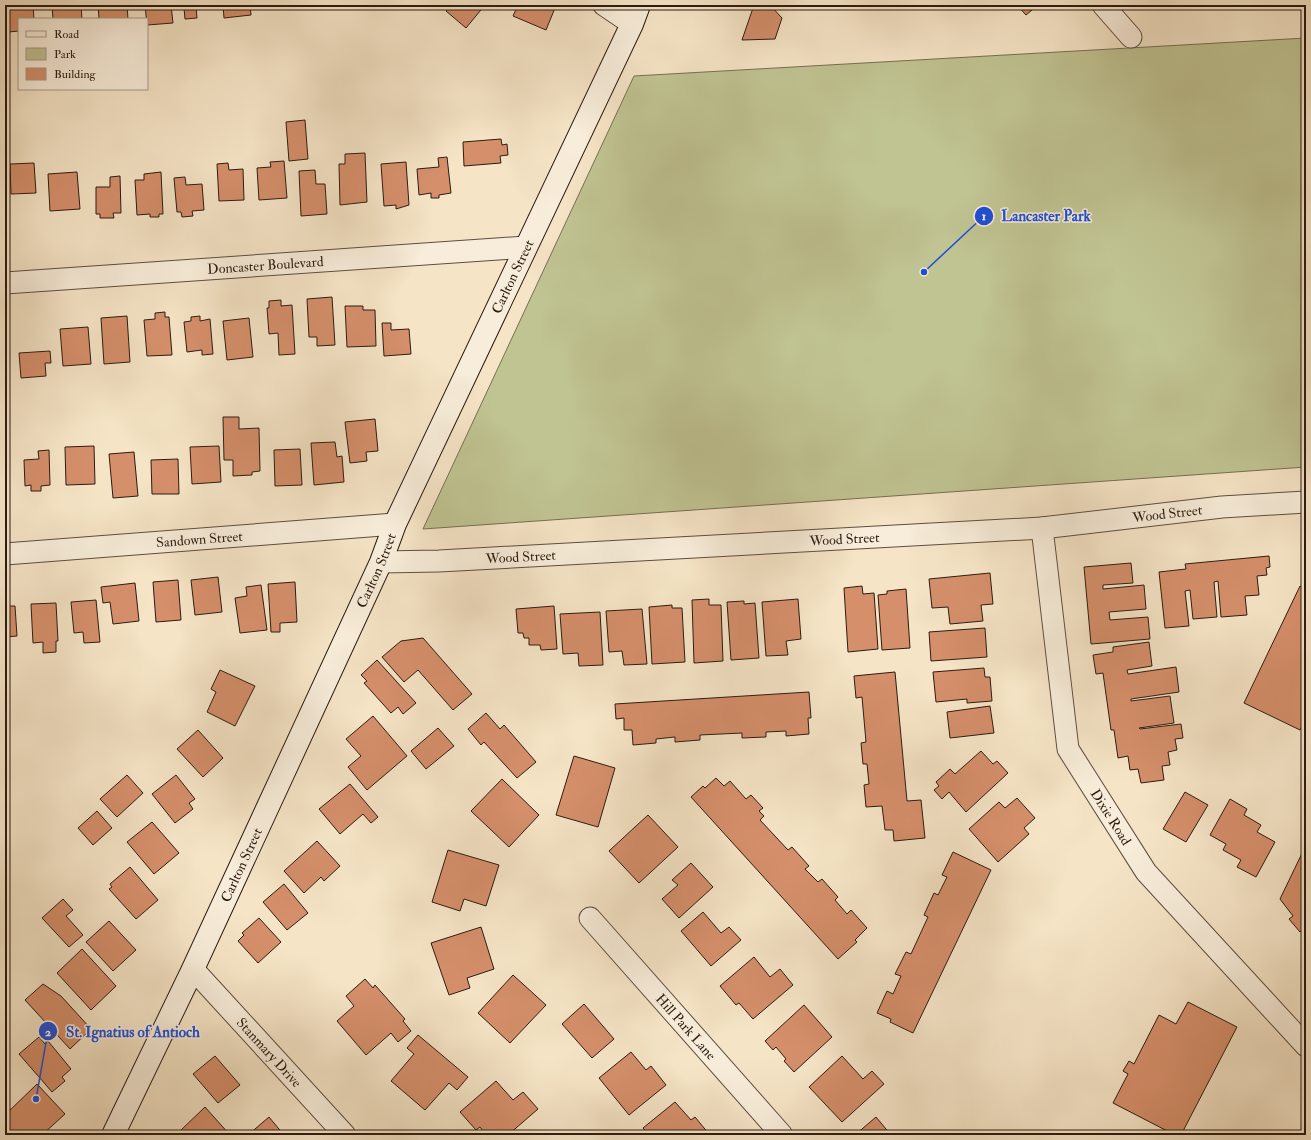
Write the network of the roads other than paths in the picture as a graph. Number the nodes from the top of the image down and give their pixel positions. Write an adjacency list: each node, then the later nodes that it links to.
1 (604, 5): 3 (street)
2 (1103, 5): 4 (street)
3 (636, 14): 5 (main road, Carlton Street)
4 (1131, 37)
5 (526, 247): 6 (street, Doncaster Boulevard); 8 (main road, Carlton Street)
6 (5, 283)
7 (1306, 502): 9 (street, Wood Street)
8 (394, 524): 10 (street, Sandown Street); 11 (main road, Carlton Street)
9 (1042, 528): 11 (street, Wood Street); 14 (street, Dixie Road)
10 (5, 554)
11 (381, 562): 13 (main road, Carlton Street)
12 (590, 918): 17 (street, Hill Park Lane)
13 (193, 969): 15 (main road, Carlton Street); 16 (street, Stanmary Drive)
14 (1306, 1046)
15 (112, 1135)
16 (344, 1135)
17 (782, 1135)

